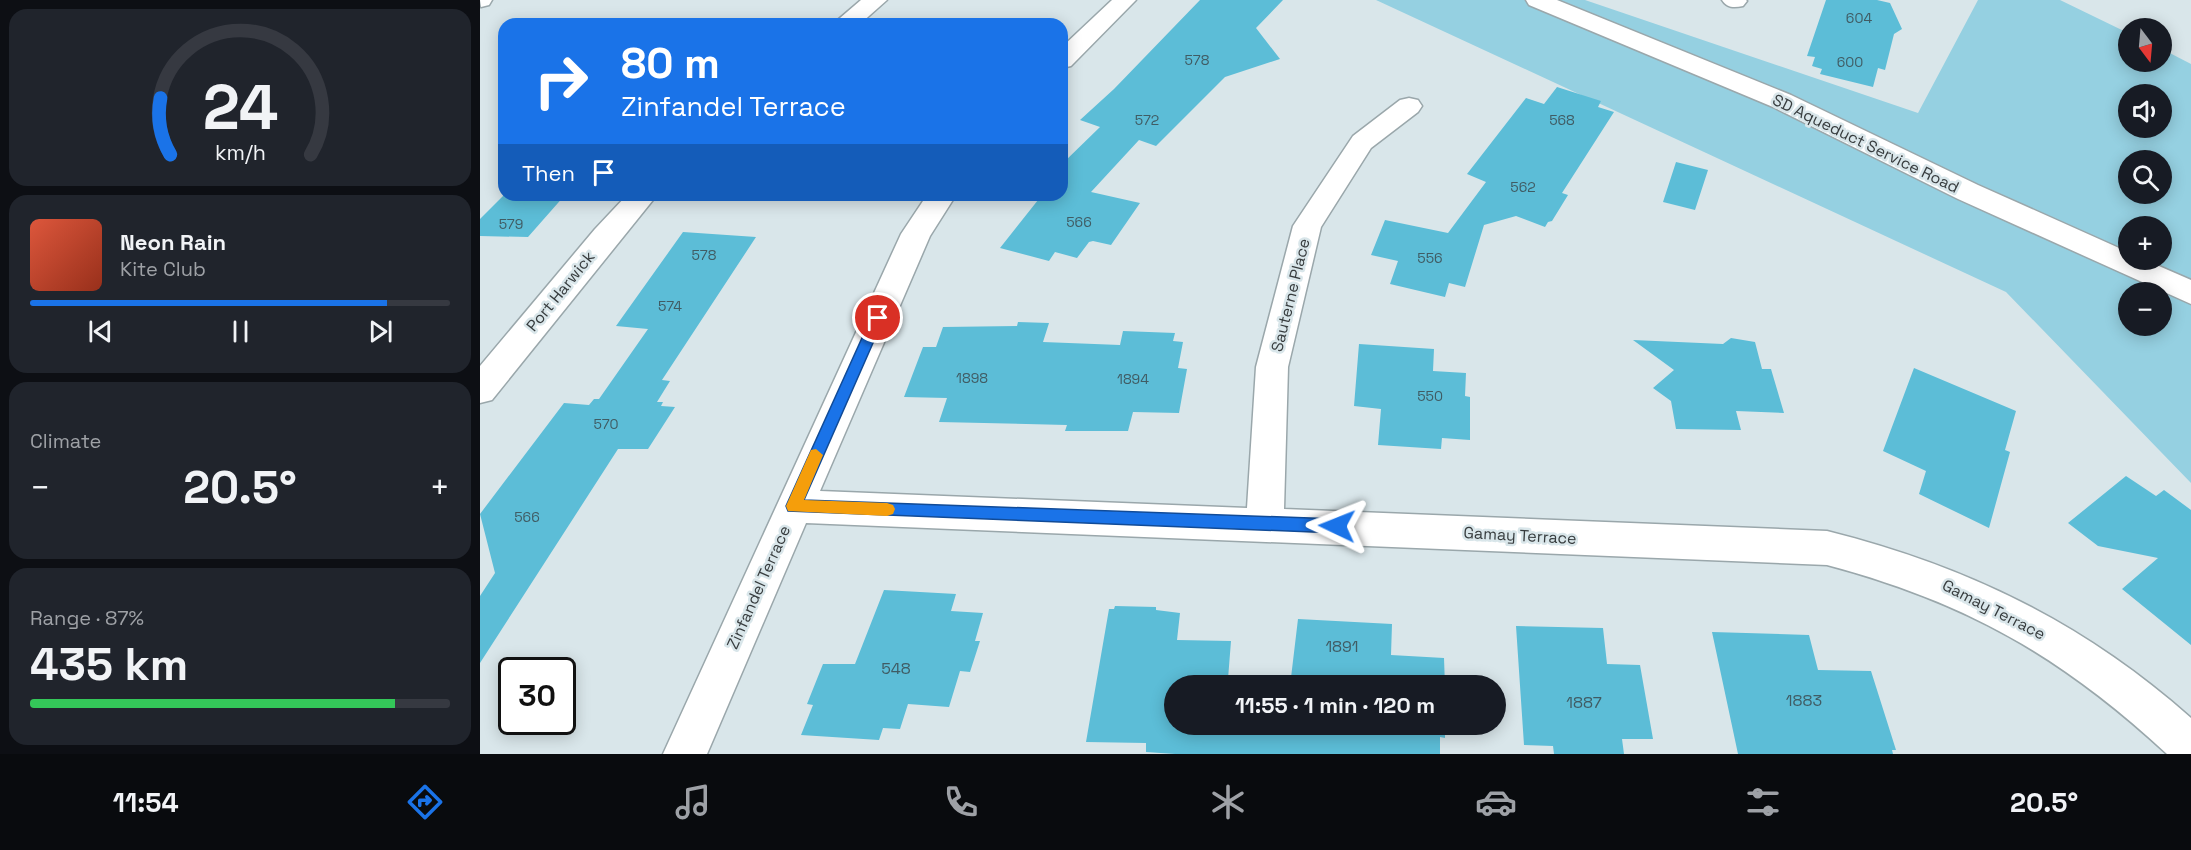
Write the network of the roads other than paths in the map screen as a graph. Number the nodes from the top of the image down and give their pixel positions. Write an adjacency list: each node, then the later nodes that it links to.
1 (876, 0): 4 (street)
2 (1125, 0): 5 (street)
3 (1537, 0): 9 (street, SD Aqueduct Service Road)
4 (853, 18)
5 (1068, 55)
6 (1409, 106): 12 (street, Sauterne Place)
7 (638, 201): 10 (street, Port Harwick)
8 (938, 201): 11 (street, Zinfandel Terrace)
9 (2191, 293)
10 (480, 390)
11 (793, 506): 12 (street, Gamay Terrace); 14 (street, Zinfandel Terrace)
12 (1264, 523): 13 (street, Gamay Terrace)
13 (2191, 747)
14 (684, 754)

